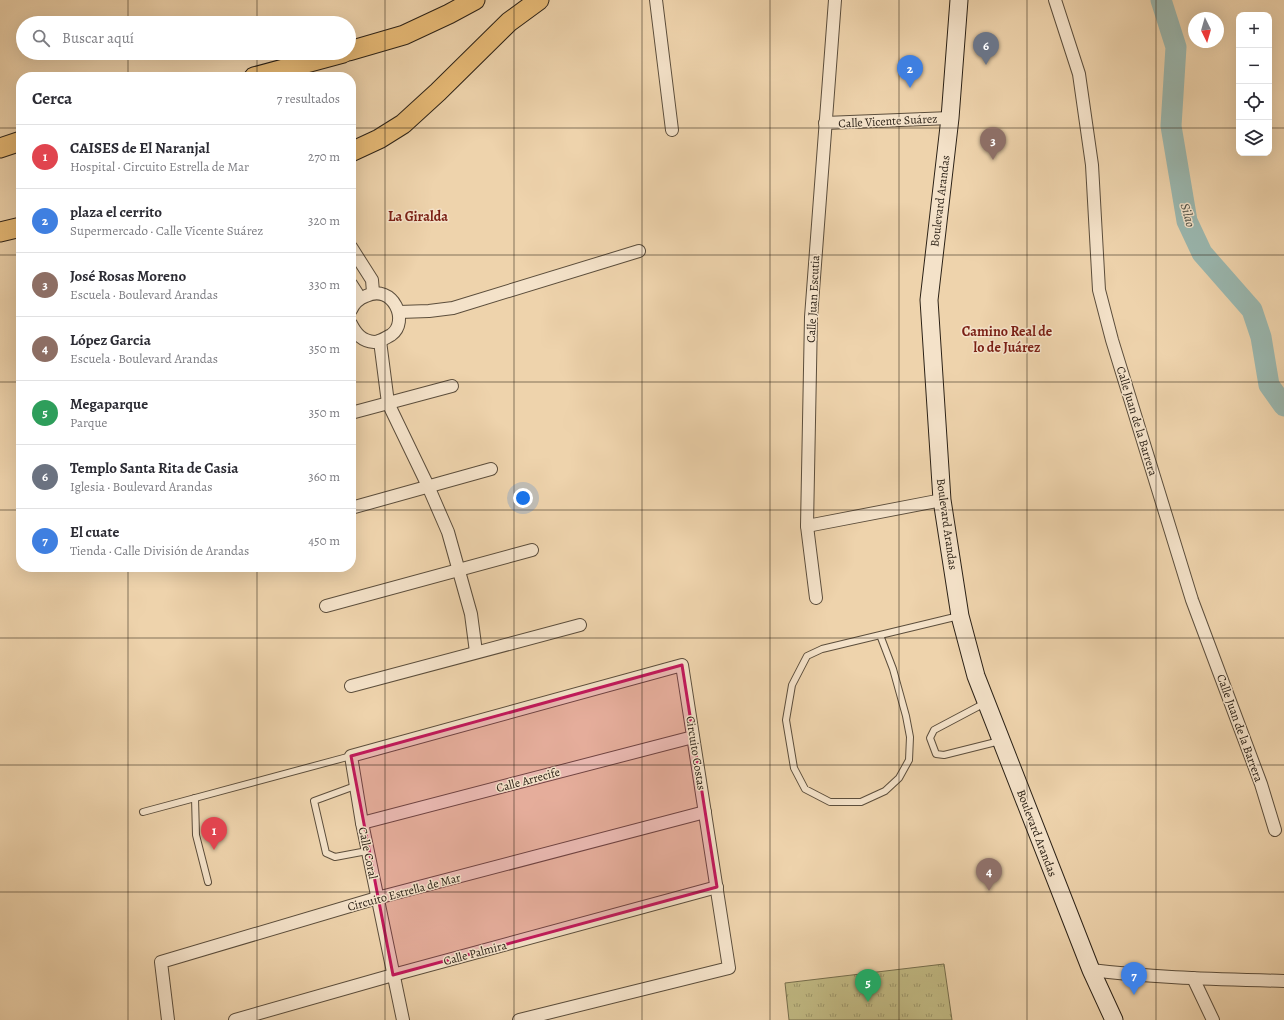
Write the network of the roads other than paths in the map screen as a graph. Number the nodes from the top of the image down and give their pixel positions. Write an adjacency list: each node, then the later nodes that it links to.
1 (475, 0): 7 (main road)
2 (539, 0): 15 (main road)
3 (656, 0): 12 (street)
4 (835, 0): 11 (street, Calle Juan Escutia)
5 (959, 0): 10 (main road, Boulevard Arandas)
6 (1055, 0): 53 (street, Calle Juan de la Barrera)
7 (356, 49)
8 (317, 60): 9 (main road)
9 (273, 72)
10 (950, 118): 11 (street, Calle Vicente Suárez); 32 (main road, Boulevard Arandas)
11 (825, 123): 34 (street, Calle Juan Escutia)
12 (672, 130)
13 (16, 143): 14 (main road)
14 (0, 148)
15 (356, 150)
16 (16, 228): 17 (main road)
17 (0, 232)
18 (639, 251): 24 (street)
19 (356, 255): 21 (street)
20 (356, 292): 22 (street)
21 (373, 292): 22 (street); 24 (street)
22 (360, 298): 23 (street)
23 (356, 301)
24 (399, 312): 26 (street)
25 (356, 333): 26 (street)
26 (380, 342): 28 (street)
27 (452, 386): 28 (street)
28 (388, 403): 29 (street); 31 (street)
29 (356, 412)
30 (491, 469): 31 (street)
31 (428, 486): 33 (street); 36 (street)
32 (942, 500): 34 (street); 39 (main road, Boulevard Arandas)
33 (356, 507)
34 (806, 526): 37 (street, Calle Juan Escutia)
35 (532, 550): 36 (street)
36 (459, 570): 38 (street); 42 (street)
37 (816, 598)
38 (326, 606)
39 (960, 616): 41 (lane); 44 (main road, Boulevard Arandas)
40 (580, 625): 42 (street)
41 (880, 635): 41 (lane)
42 (476, 652): 43 (street)
43 (351, 686)
44 (987, 702): 46 (main road, Boulevard Arandas); 46 (lane)
45 (693, 737): 47 (street, Circuito Costas); 51 (street, Circuito Costas); 52 (street, Calle Arrecife)
46 (1002, 741): 58 (main road, Boulevard Arandas)
47 (351, 756): 48 (street, Calle Coral); 49 (lane)
48 (355, 786): 52 (street, Calle Coral); 54 (lane)
49 (195, 798): 50 (lane); 55 (lane)
50 (143, 812)
51 (705, 812): 56 (street, Circuito Costas); 57 (street, Circuito Estrella de Mar)
52 (362, 823): 54 (street, Calle Coral)
53 (1281, 831)
54 (368, 851): 57 (street, Calle Coral)
55 (208, 882)
56 (717, 887): 59 (street, Calle Palmira); 65 (street, Circuito Costas)
57 (378, 898): 59 (street, Calle Coral); 62 (street, Circuito Estrella de Mar)
58 (1091, 970): 60 (street); 66 (main road, Boulevard Arandas)
59 (394, 975): 63 (street, Calle Palmira); 64 (street, Calle Coral)
60 (1193, 978): 61 (street); 67 (street)
61 (1284, 981)
62 (168, 1020)
63 (235, 1020)
64 (403, 1020)
65 (519, 1020)
66 (1114, 1020)
67 (1213, 1020)

